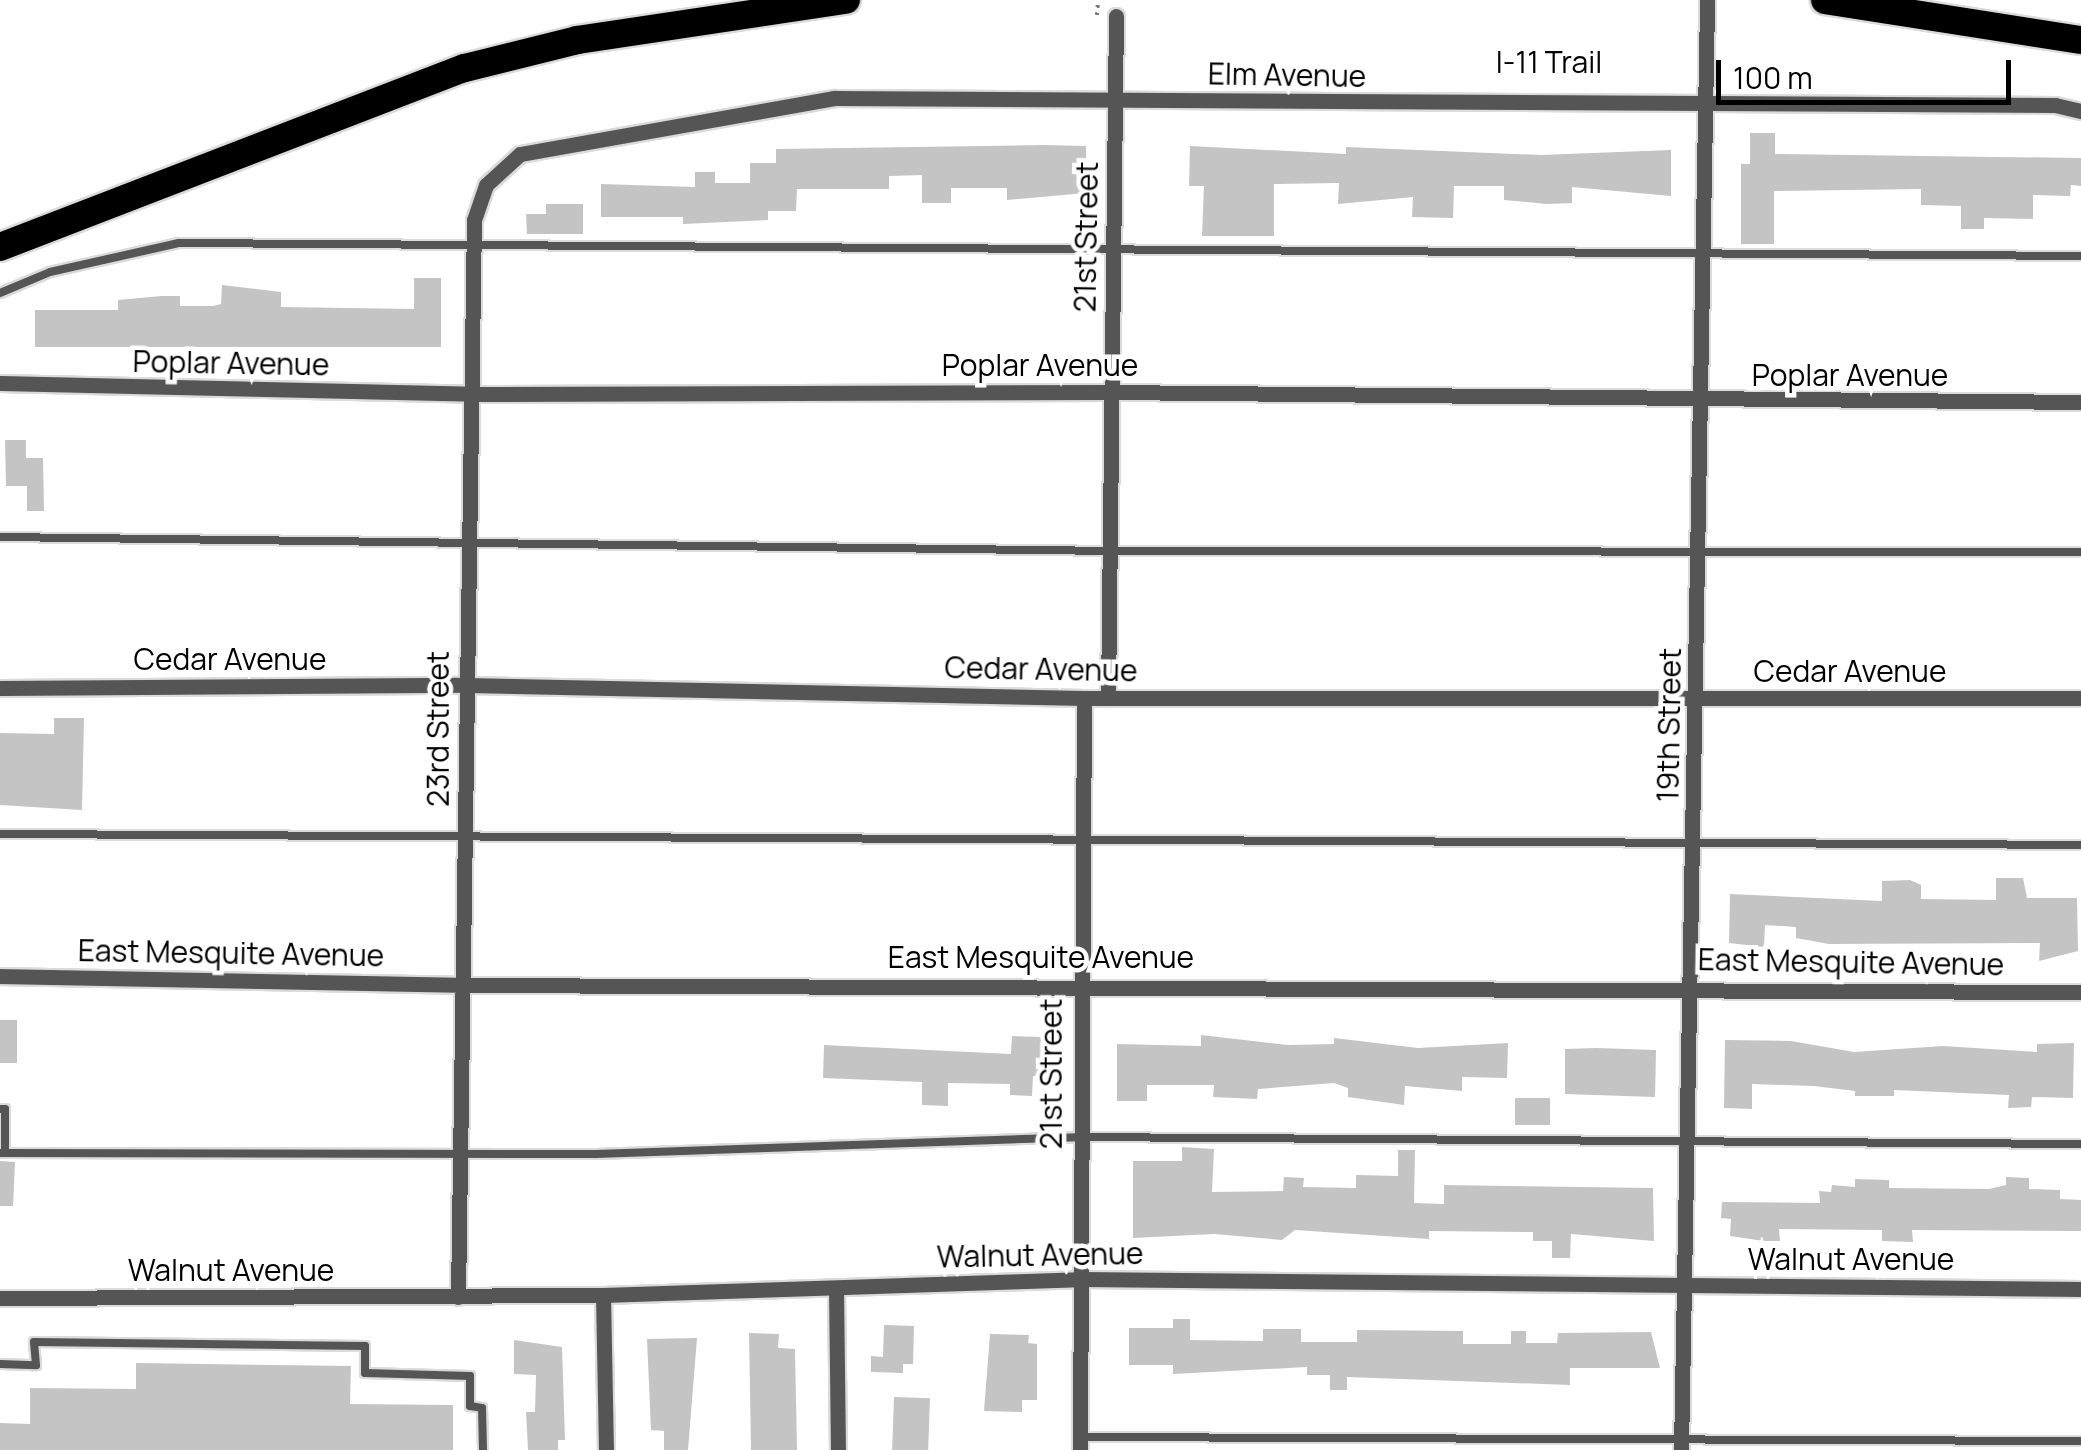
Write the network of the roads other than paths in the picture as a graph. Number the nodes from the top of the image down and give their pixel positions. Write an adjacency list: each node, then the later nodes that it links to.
1 (846, 0): 10 (highway)
2 (1708, 0): 7 (street, 19th Street)
3 (1825, 0): 5 (highway)
4 (1116, 16): 6 (street, 21st Street)
5 (2081, 40)
6 (1115, 101): 7 (street, Elm Avenue); 9 (street, Elm Avenue); 13 (street, 21st Street)
7 (1706, 107): 8 (street, Elm Avenue); 14 (street, 19th Street)
8 (2081, 112)
9 (501, 168): 12 (street, 23rd Street)
10 (44, 234): 11 (highway); 16 (highway)
11 (0, 247)
12 (473, 247): 13 (lane); 17 (lane); 20 (street, 23rd Street)
13 (1113, 252): 14 (lane); 19 (street, 21st Street)
14 (1704, 256): 15 (lane); 21 (street, 19th Street)
15 (2081, 256)
16 (0, 261)
17 (0, 293)
18 (0, 384): 20 (street, Poplar Avenue)
19 (1112, 392): 20 (street, Poplar Avenue); 21 (street, Poplar Avenue); 25 (street, 21st Street)
20 (474, 394): 24 (street, 23rd Street)
21 (1702, 402): 22 (street, Poplar Avenue); 27 (street, 19th Street)
22 (2081, 402)
23 (0, 537): 24 (lane)
24 (468, 543): 25 (lane); 28 (street, 23rd Street)
25 (1110, 550): 27 (lane); 31 (street, 21st Street)
26 (2081, 552): 27 (lane)
27 (1700, 553): 32 (street, 19th Street)
28 (465, 685): 29 (street, Cedar Avenue); 30 (street, Cedar Avenue); 35 (street, 23rd Street)
29 (0, 688)
30 (1084, 698): 31 (street, Cedar Avenue); 36 (street, 21st Street)
31 (1108, 698): 32 (street, Cedar Avenue)
32 (1696, 698): 33 (street, Cedar Avenue); 37 (street, 19th Street)
33 (2081, 698)
34 (0, 834): 35 (lane)
35 (466, 837): 36 (lane); 41 (street, 23rd Street)
36 (1082, 843): 37 (lane); 40 (street, 21st Street)
37 (1695, 845): 38 (lane); 42 (street, 19th Street)
38 (2081, 845)
39 (0, 976): 41 (street, East Mesquite Avenue)
40 (1079, 984): 41 (street, East Mesquite Avenue); 42 (street, East Mesquite Avenue); 45 (street, 21st Street)
41 (462, 985): 49 (street, 23rd Street)
42 (1686, 988): 43 (street, East Mesquite Avenue); 46 (street, 19th Street)
43 (2081, 992)
44 (0, 1109): 48 (lane)
45 (1078, 1137): 46 (lane); 49 (lane); 50 (street, 21st Street)
46 (1685, 1141): 47 (lane); 51 (street, 19th Street)
47 (2081, 1144)
48 (3, 1153): 49 (lane)
49 (459, 1156): 55 (street, 23rd Street)
50 (1079, 1279): 51 (street, Walnut Avenue); 52 (street, Walnut Avenue); 59 (street, 21st Street)
51 (1683, 1286): 53 (street, Walnut Avenue); 60 (street, 19th Street)
52 (836, 1288): 54 (street, Walnut Avenue); 63 (street)
53 (2081, 1289)
54 (603, 1295): 55 (street, Walnut Avenue); 62 (street)
55 (458, 1297): 56 (street, Walnut Avenue)
56 (0, 1298)
57 (0, 1364): 61 (lane)
58 (2081, 1441): 60 (lane)
59 (1080, 1443): 60 (lane)
60 (1681, 1445)
61 (483, 1450)
62 (606, 1450)
63 (838, 1450)

